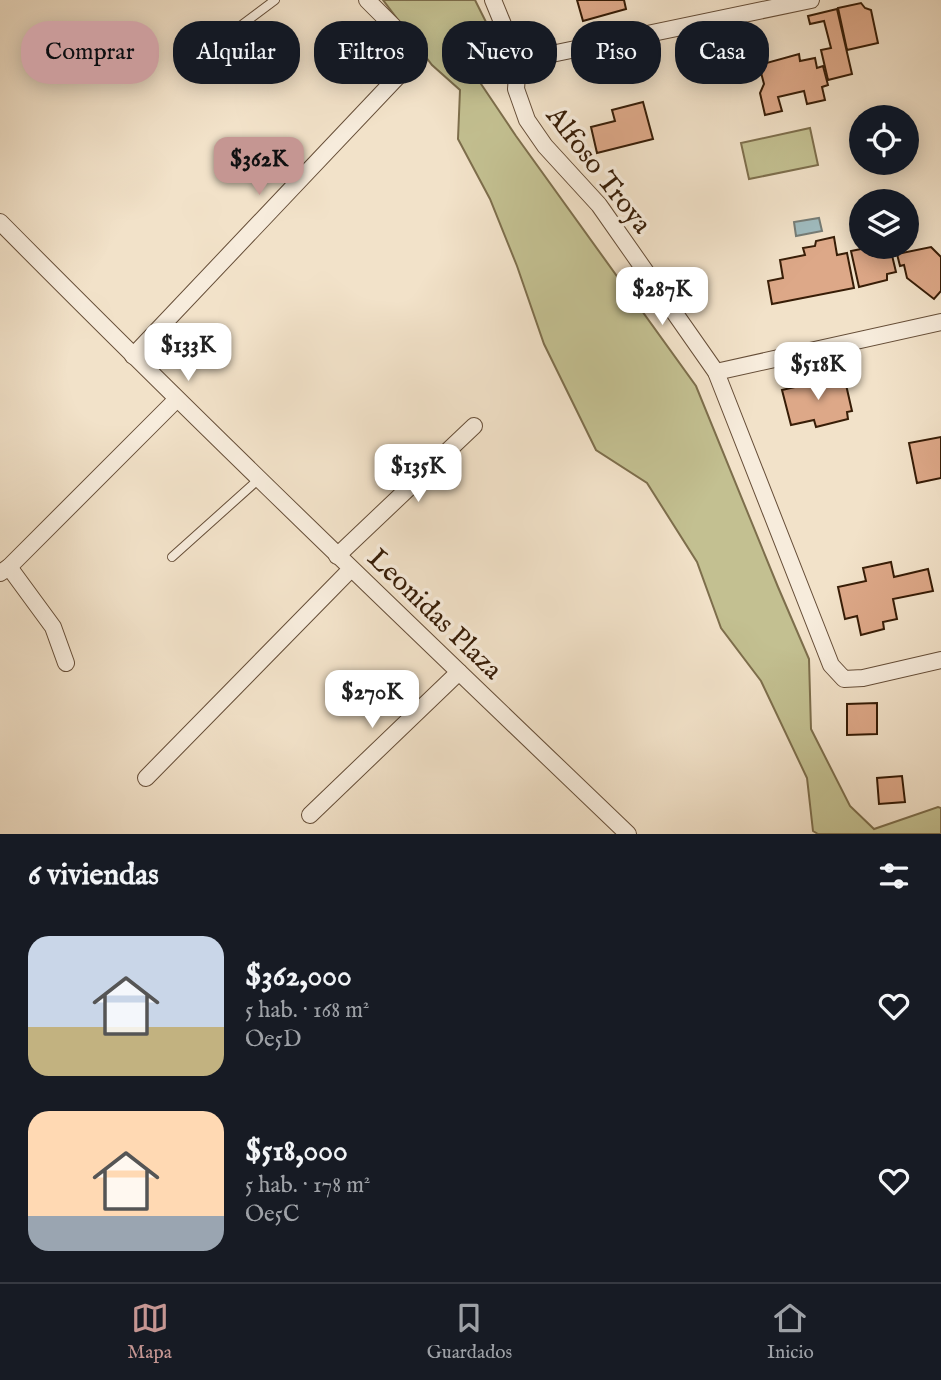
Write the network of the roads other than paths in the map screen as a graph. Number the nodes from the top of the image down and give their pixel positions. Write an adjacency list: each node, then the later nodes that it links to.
1 (275, 0): 5 (lane)
2 (367, 0): 11 (street)
3 (493, 0): 6 (street, Alfoso Troya)
4 (811, 0): 7 (street)
5 (248, 21)
6 (501, 21)
7 (557, 53)
8 (516, 84): 12 (street, Alfoso Troya)
9 (0, 222): 11 (street, Leonidas Plaza)
10 (941, 322): 12 (street)
11 (133, 356): 13 (street, Leonidas Plaza)
12 (716, 372): 20 (street, Alfoso Troya)
13 (177, 399): 15 (street, Leonidas Plaza); 19 (street)
14 (474, 426): 16 (street)
15 (259, 479): 16 (street, Leonidas Plaza); 17 (lane)
16 (337, 555): 18 (street, Leonidas Plaza)
17 (172, 557)
18 (351, 569): 22 (street, Leonidas Plaza); 23 (street)
19 (5, 570): 21 (street)
20 (941, 660)
21 (66, 663)
22 (459, 672): 24 (street); 25 (street, Leonidas Plaza)
23 (146, 778)
24 (310, 815)
25 (628, 834)

